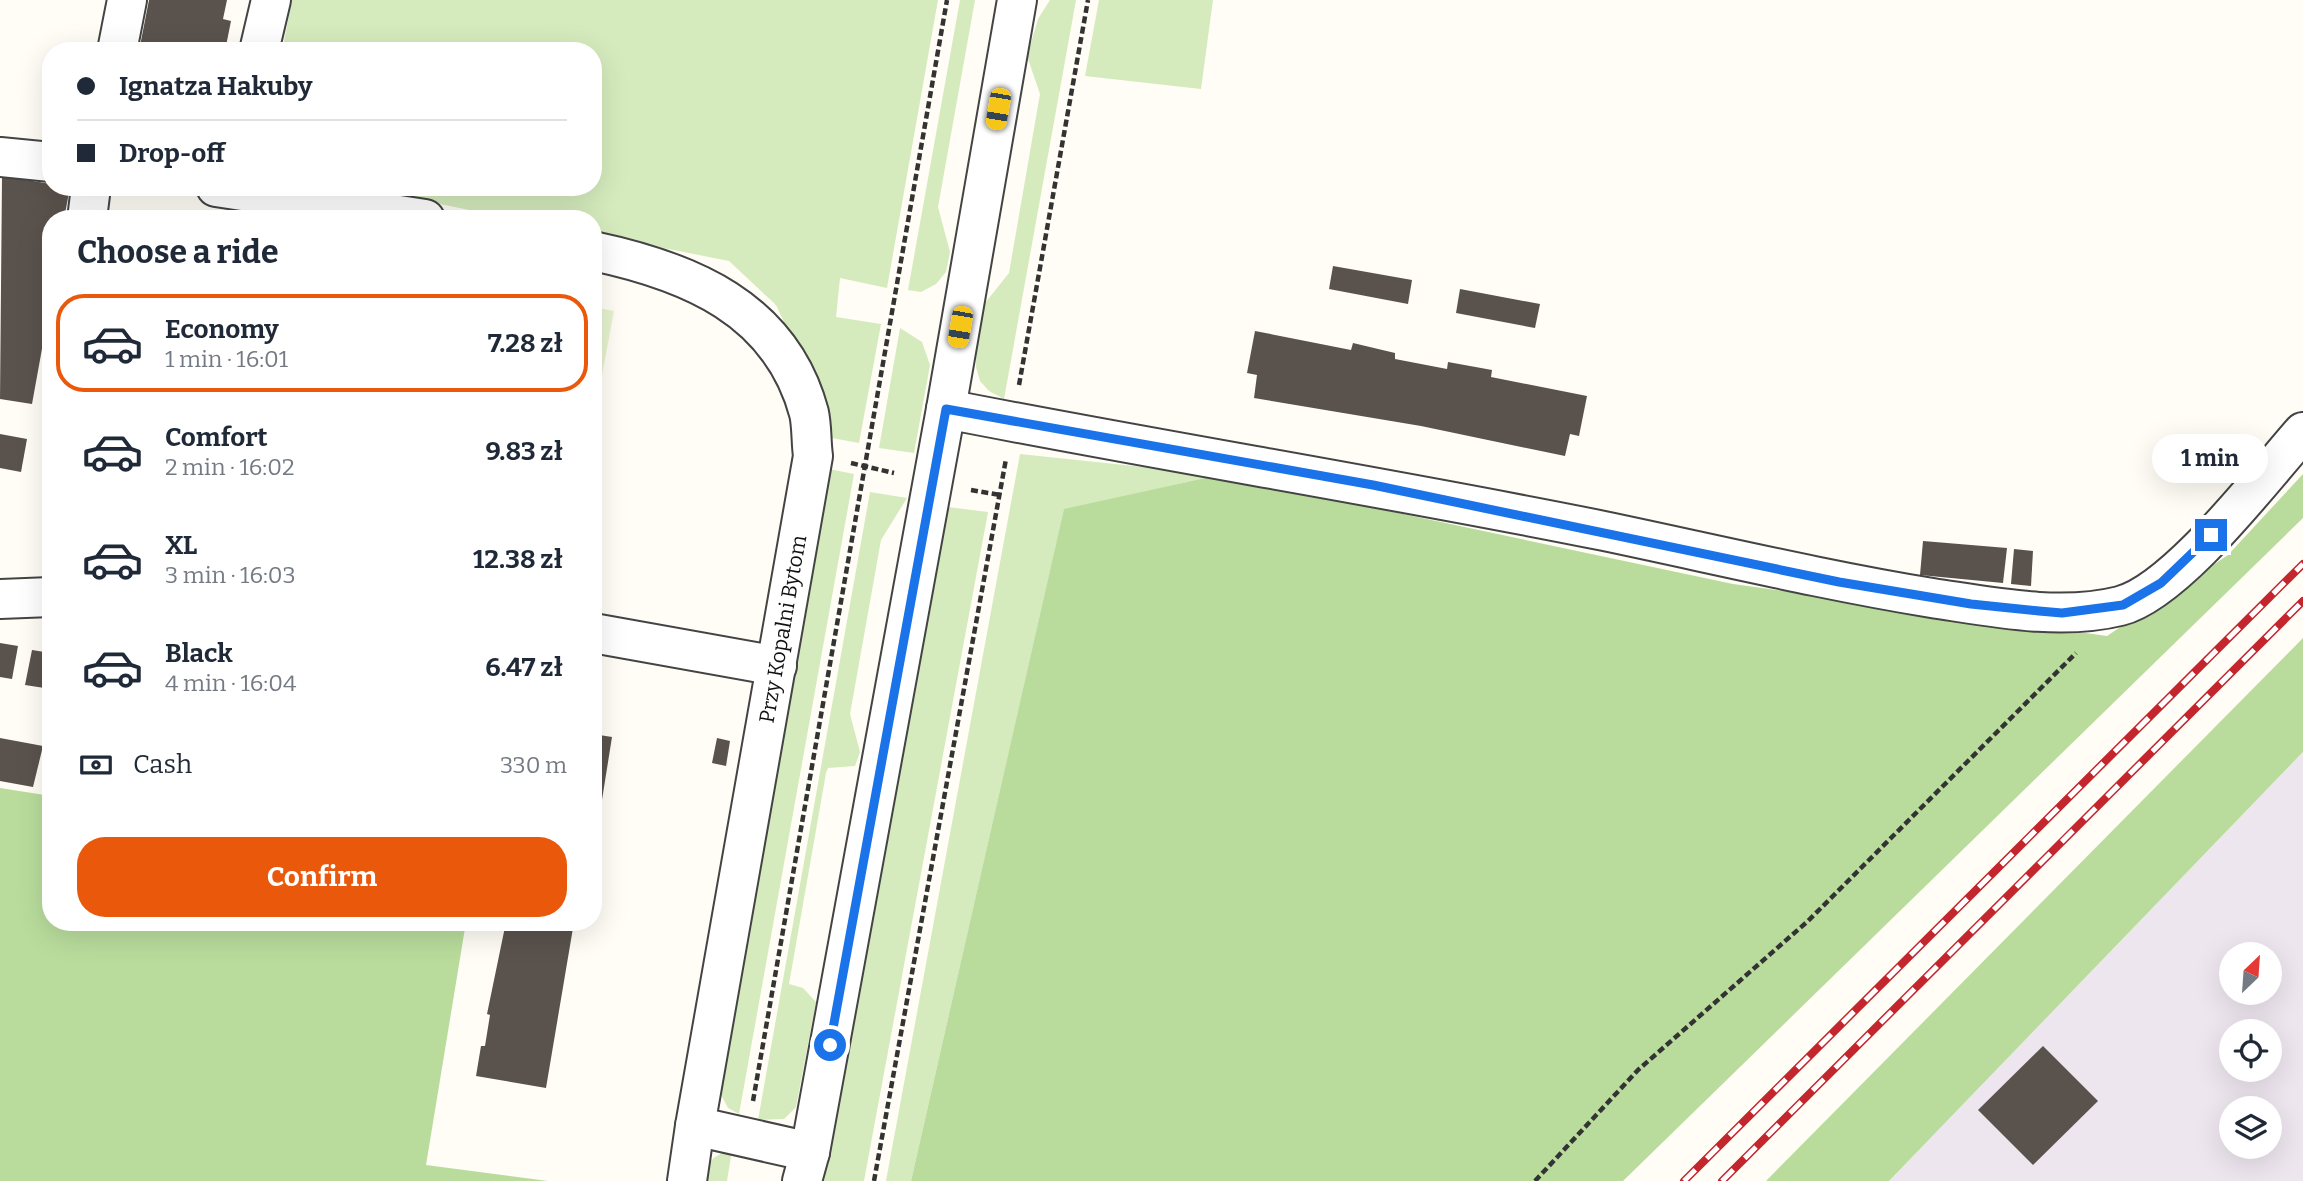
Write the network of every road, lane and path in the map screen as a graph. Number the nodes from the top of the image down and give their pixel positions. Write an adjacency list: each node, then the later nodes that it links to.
1 (127, 0): 6 (street)
2 (271, 0): 7 (street)
3 (947, 0): 22 (path)
4 (1017, 0): 13 (street)
5 (1088, 0): 14 (path)
6 (119, 42)
7 (261, 42)
8 (0, 157): 9 (street)
9 (42, 161)
10 (275, 196): 11 (street)
11 (363, 210)
12 (602, 253): 20 (street, Przy Kopalni Bytom)
13 (946, 409): 14 (street); 23 (street)
14 (1012, 422): 18 (street); 25 (path)
15 (2303, 432): 18 (street)
16 (42, 597): 17 (street)
17 (0, 599)
18 (2123, 605): 26 (path)
19 (602, 635): 20 (street)
20 (777, 666): 21 (street, Przy Kopalni Bytom)
21 (695, 1126): 22 (street); 24 (street, Przy Kopalni Bytom)
22 (747, 1137): 23 (street)
23 (806, 1167)
24 (687, 1181)
25 (874, 1181)
26 (1535, 1181)

